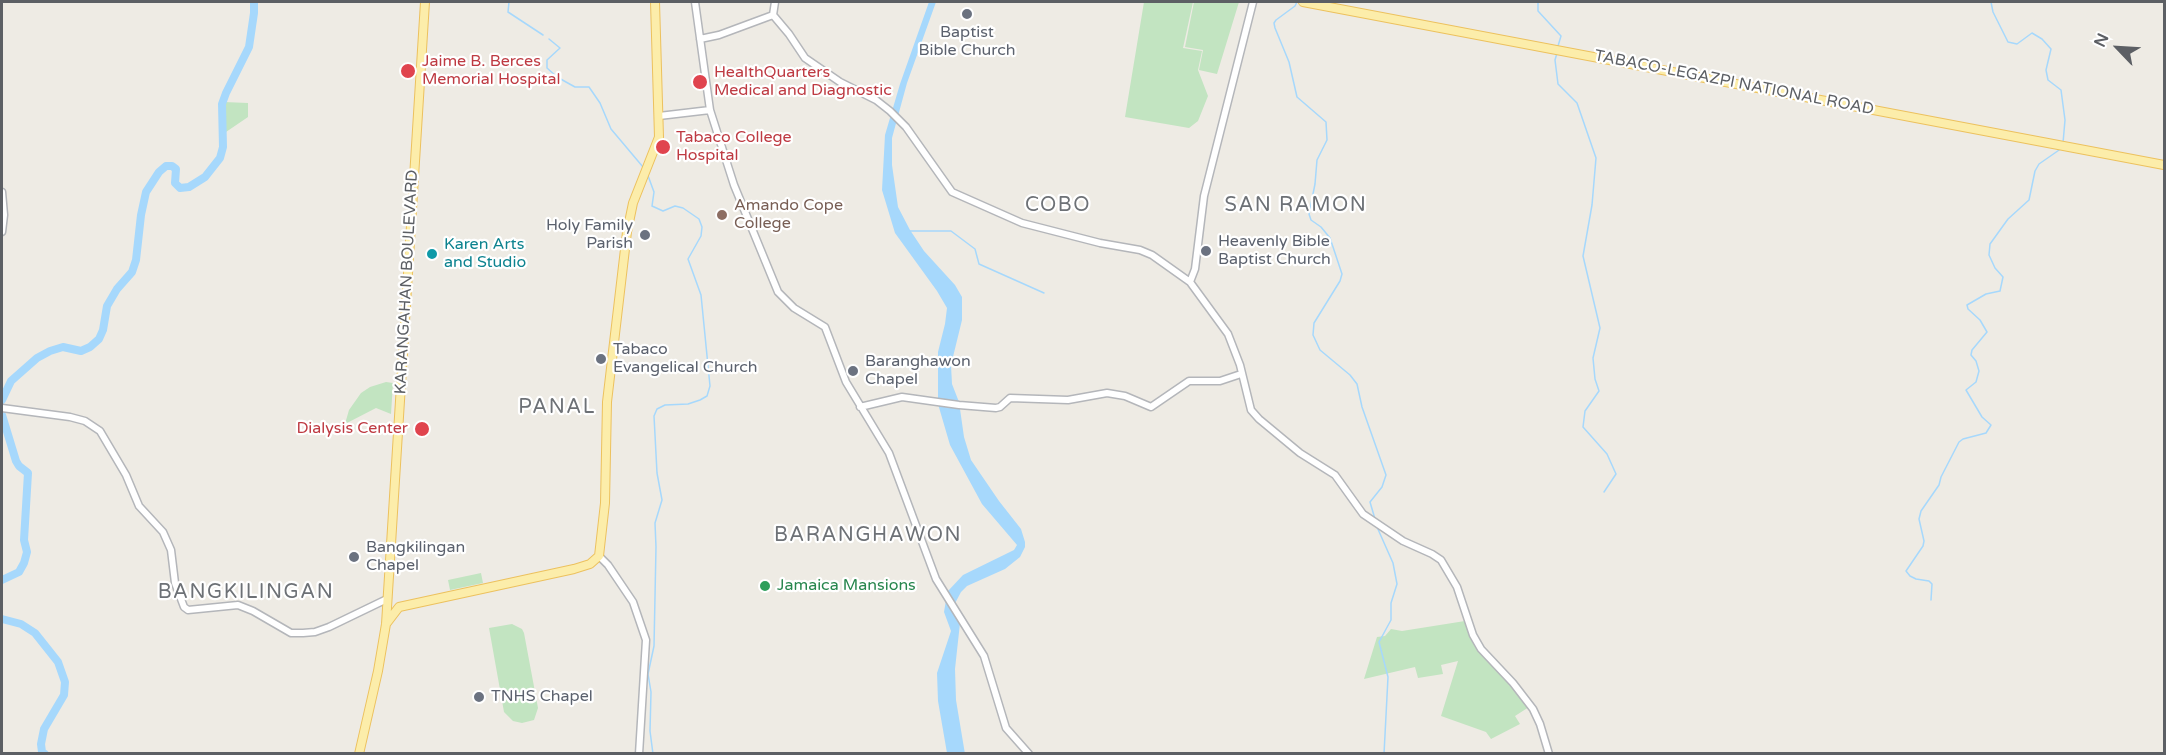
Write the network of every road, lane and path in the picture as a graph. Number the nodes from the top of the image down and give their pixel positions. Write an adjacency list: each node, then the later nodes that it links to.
1 (425, 2): 19 (main road, KARANGAHAN BOULEVARD)
2 (655, 2): 10 (main road)
3 (695, 2): 8 (street)
4 (775, 2): 7 (street)
5 (1253, 2): 14 (street)
6 (1303, 2): 11 (main road, TABACO-LEGAZPI NATIONAL ROAD)
7 (773, 15): 8 (street); 14 (street)
8 (700, 39): 9 (street)
9 (710, 110): 10 (street); 16 (street)
10 (659, 116): 18 (main road)
11 (2164, 165)
12 (2, 192): 13 (street)
13 (2, 232)
14 (1190, 282): 15 (street)
15 (1241, 374): 16 (street); 25 (street)
16 (860, 407): 24 (street)
17 (4, 409): 19 (street)
18 (599, 556): 20 (main road); 23 (street)
19 (387, 599): 20 (main road); 21 (main road, KARANGAHAN BOULEVARD)
20 (399, 607): 21 (main road)
21 (386, 624): 22 (main road, KARANGAHAN BOULEVARD)
22 (359, 753)
23 (639, 753)
24 (1029, 753)
25 (1549, 753)

